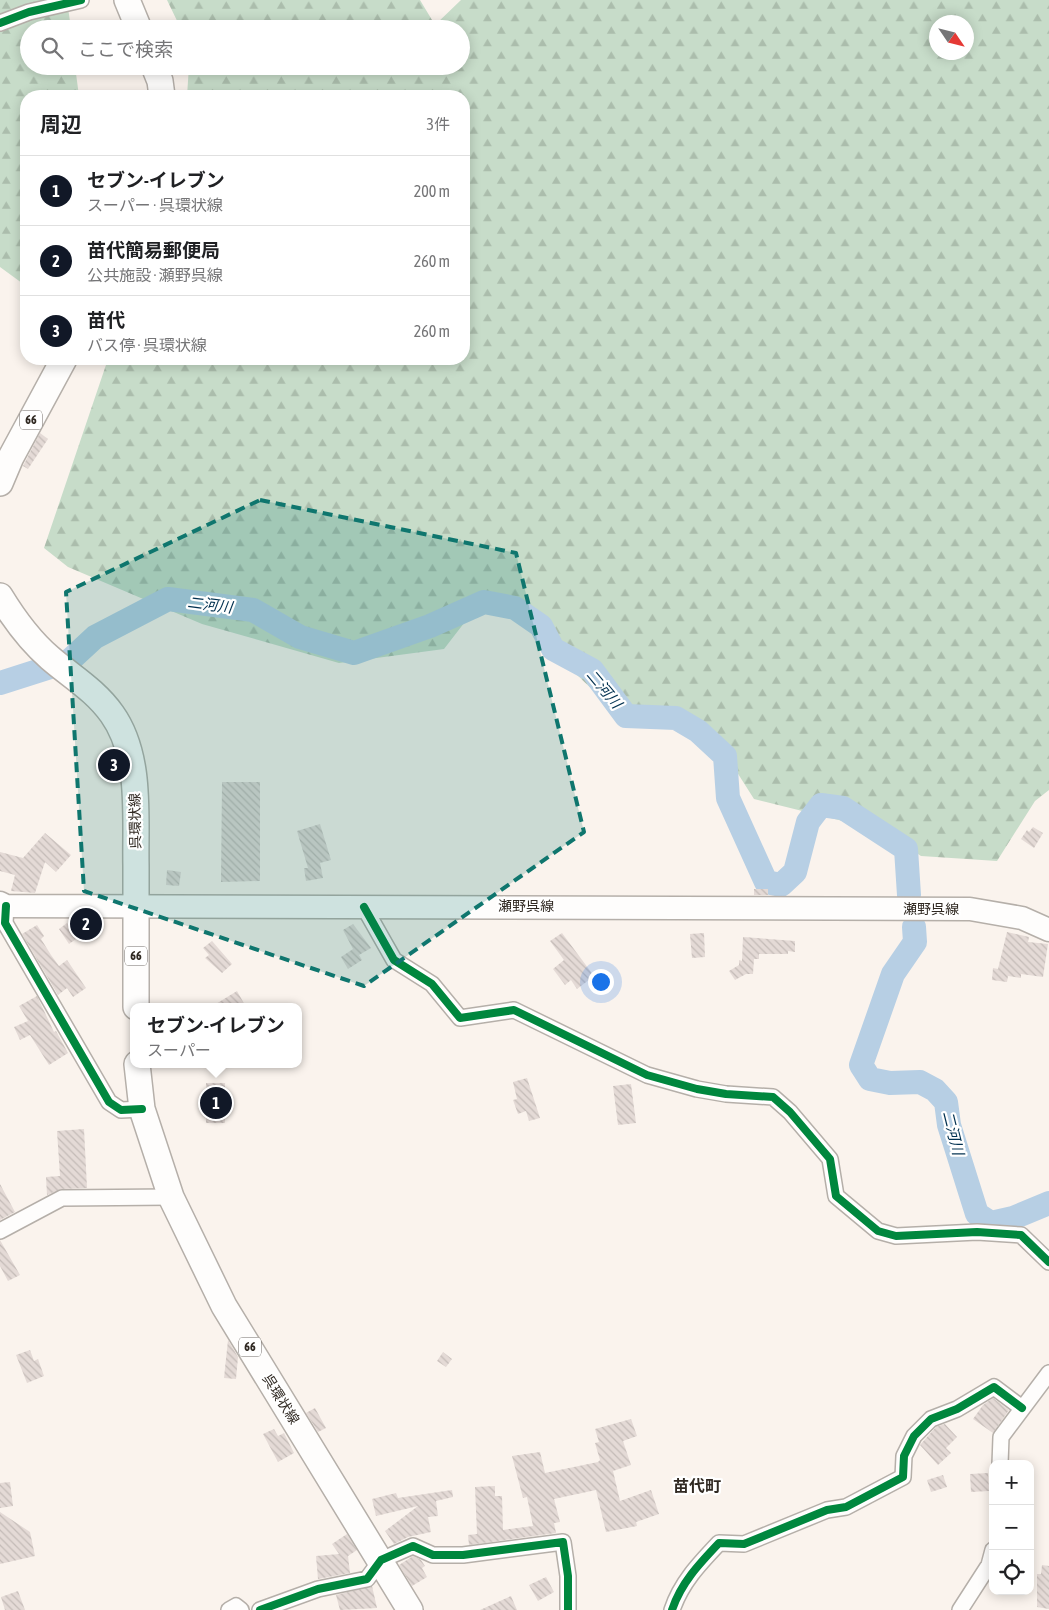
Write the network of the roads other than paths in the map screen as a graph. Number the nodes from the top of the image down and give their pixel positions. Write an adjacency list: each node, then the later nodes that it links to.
1 (82, 0): 4 (street)
2 (127, 0): 3 (main road)
3 (135, 20)
4 (0, 23)
5 (158, 75): 6 (main road)
6 (161, 90)
7 (61, 365): 8 (main road, 66)
8 (0, 483)
9 (0, 596): 11 (main road, 呉環状線 / 66)
10 (3, 904): 11 (main road, 瀬野呉線); 16 (street)
11 (136, 905): 12 (main road, 瀬野呉線); 14 (main road, 呉環状線 / 66)
12 (364, 907): 13 (main road, 瀬野呉線); 19 (street)
13 (1049, 930)
14 (136, 1003)
15 (137, 1068): 16 (main road, 呉環状線 / 66)
16 (142, 1109): 17 (main road, 呉環状線 / 66)
17 (171, 1197): 18 (street); 23 (main road, 呉環状線 / 66)
18 (0, 1231)
19 (1049, 1262)
20 (1049, 1373): 21 (street)
21 (1022, 1408): 22 (street); 30 (street)
22 (1000, 1460)
23 (381, 1560): 27 (street); 28 (main road, 呉環状線 / 66); 29 (street)
24 (989, 1565): 31 (street)
25 (229, 1610): 26 (street)
26 (241, 1610)
27 (260, 1610)
28 (410, 1610)
29 (568, 1610)
30 (672, 1610)
31 (960, 1610)

